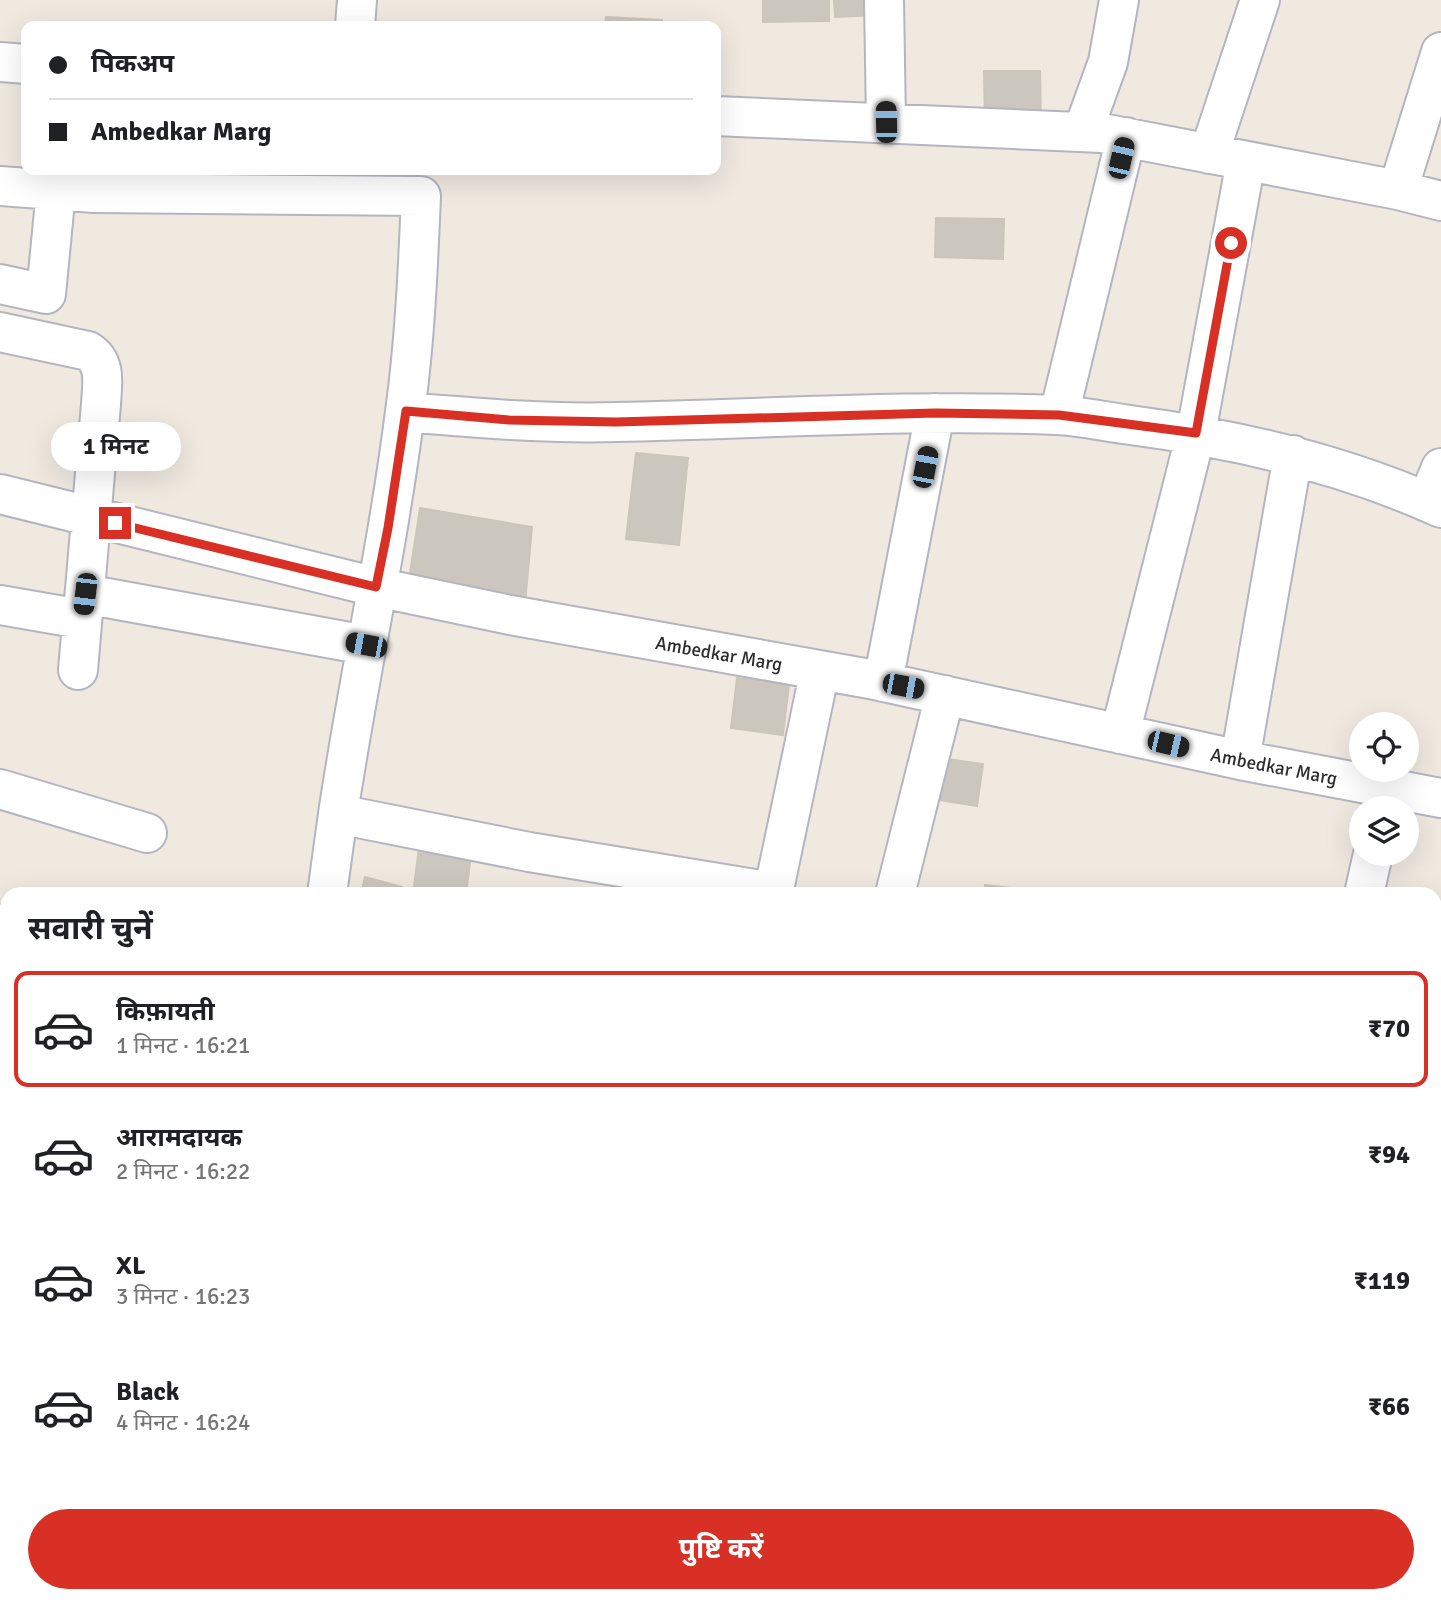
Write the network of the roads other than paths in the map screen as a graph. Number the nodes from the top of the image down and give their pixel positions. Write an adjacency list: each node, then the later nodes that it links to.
1 (357, 0): 5 (street)
2 (884, 0): 10 (street)
3 (1119, 0): 11 (street)
4 (1261, 0): 13 (street)
5 (355, 21)
6 (1441, 52): 17 (street)
7 (0, 62): 8 (street)
8 (21, 64)
9 (721, 116): 10 (street)
10 (886, 122): 11 (street)
11 (1083, 131): 12 (street)
12 (1126, 137): 13 (street); 23 (street)
13 (1209, 154): 14 (street)
14 (1246, 161): 17 (street); 24 (street)
15 (58, 180): 16 (street); 19 (street); 21 (street)
16 (0, 186)
17 (1398, 190): 18 (street)
18 (1441, 201)
19 (0, 284)
20 (0, 332): 28 (street)
21 (406, 411): 22 (street); 29 (street)
22 (935, 413): 23 (street); 35 (street)
23 (1059, 415): 24 (street)
24 (1196, 433): 25 (street); 37 (street)
25 (1293, 455): 26 (street); 38 (street)
26 (1436, 493)
27 (0, 494): 28 (street, Ambedkar Marg)
28 (90, 517): 29 (street, Ambedkar Marg); 31 (street)
29 (376, 587): 32 (street); 34 (street, Ambedkar Marg)
30 (0, 605): 31 (street)
31 (83, 606): 32 (street); 33 (street)
32 (366, 645): 43 (street)
33 (78, 670)
34 (820, 670): 35 (street, Ambedkar Marg); 48 (street)
35 (883, 682): 36 (street, Ambedkar Marg)
36 (944, 695): 37 (street, Ambedkar Marg); 49 (street)
37 (1120, 734): 38 (street, Ambedkar Marg)
38 (1240, 760): 40 (street, Ambedkar Marg)
39 (0, 789): 44 (street)
40 (1378, 796)
41 (1419, 798): 42 (street, Ambedkar Marg)
42 (1441, 798)
43 (338, 814): 46 (street); 47 (street)
44 (146, 833)
45 (1370, 866): 50 (street)
46 (328, 887)
47 (737, 887)
48 (774, 887)
49 (897, 887)
50 (1366, 887)

